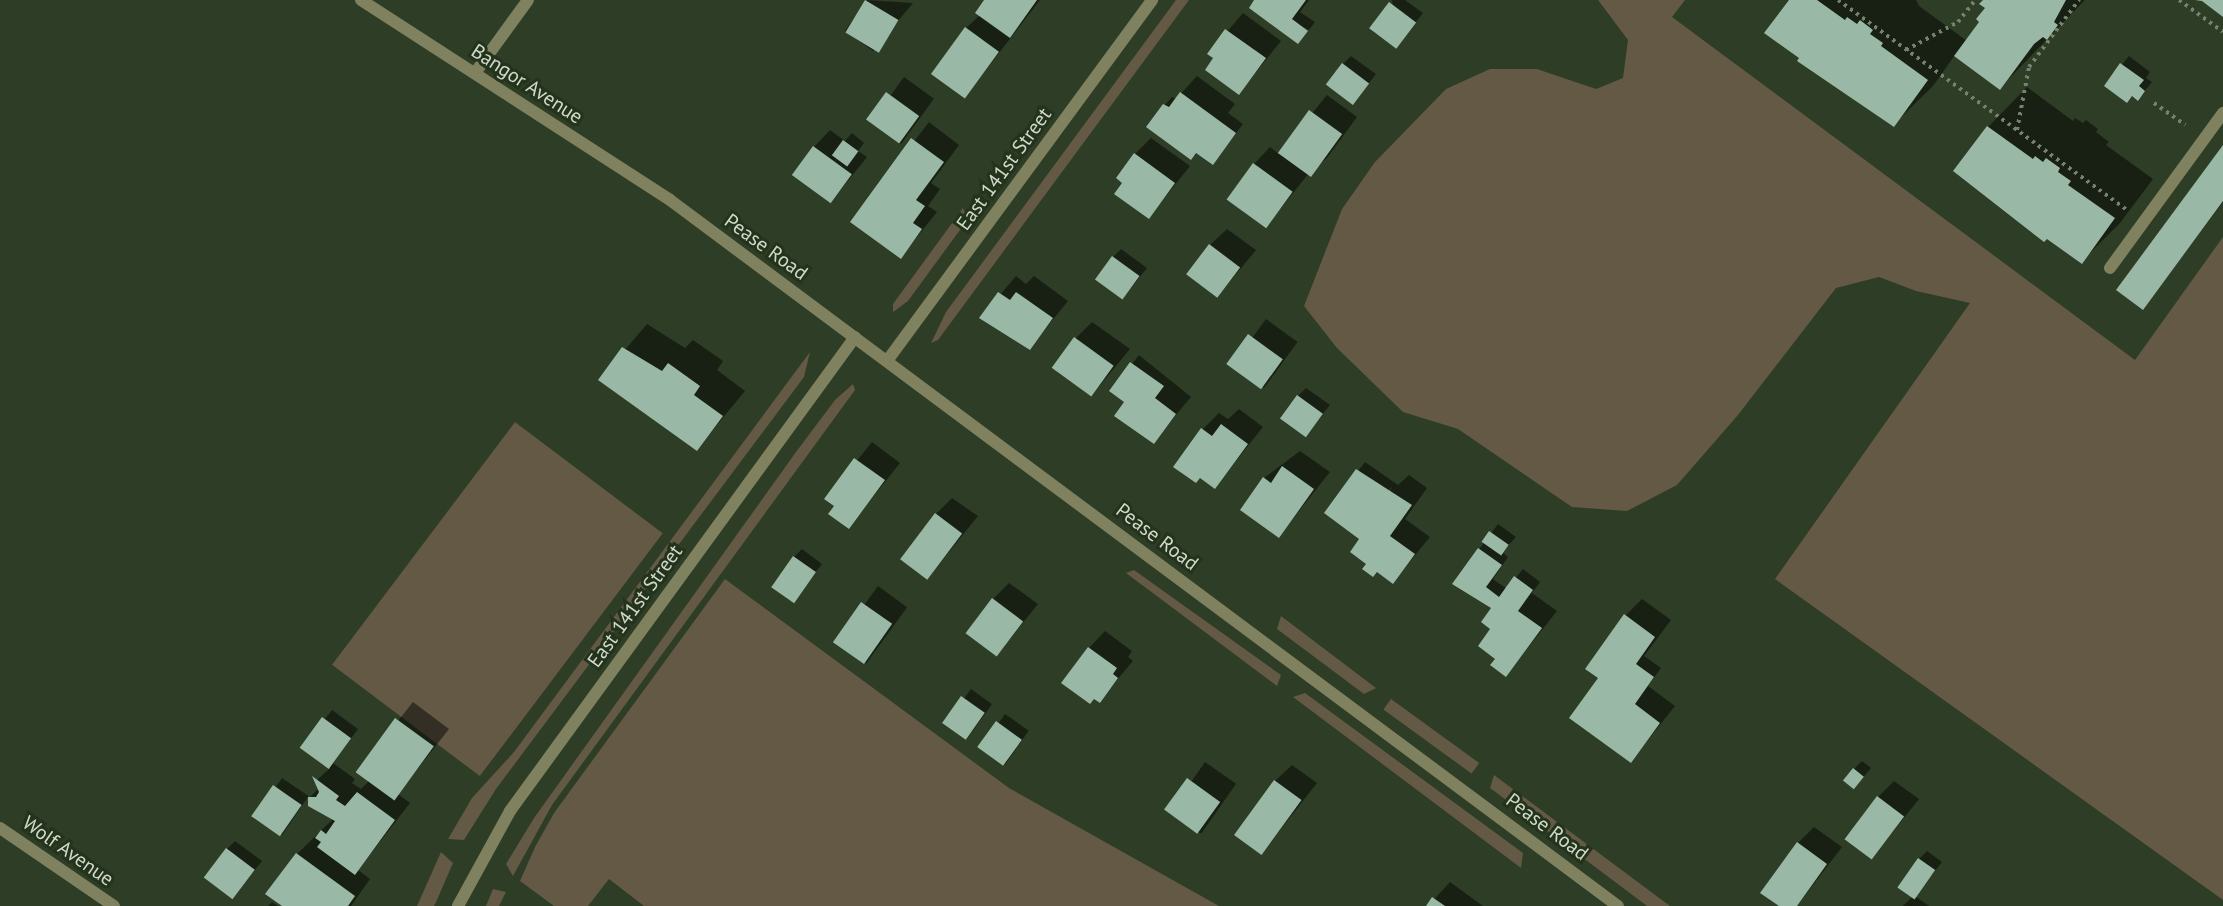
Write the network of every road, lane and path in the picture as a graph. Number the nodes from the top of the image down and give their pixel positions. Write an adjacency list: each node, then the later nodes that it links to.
1 (362, 0): 10 (street, Bangor Avenue)
2 (528, 0): 10 (street)
3 (1152, 0): 19 (street, East 141st Street)
4 (1838, 0): 9 (path)
5 (1975, 0): 9 (path)
6 (2079, 0): 13 (path)
7 (2179, 0): 8 (path)
8 (2223, 33)
9 (1906, 50): 13 (path)
10 (475, 73): 15 (street, Bangor Avenue)
11 (2154, 103): 14 (path)
12 (2223, 113): 14 (street)
13 (2017, 130): 16 (path)
14 (2204, 139): 16 (street)
15 (670, 200): 18 (street, Pease Road)
16 (2143, 222): 17 (street)
17 (2110, 268)
18 (855, 337): 19 (street, Pease Road); 22 (street, East 141st Street)
19 (887, 361): 23 (street, Pease Road)
20 (0, 828): 21 (street, Wolf Avenue)
21 (114, 906)
22 (459, 906)
23 (1618, 906)

